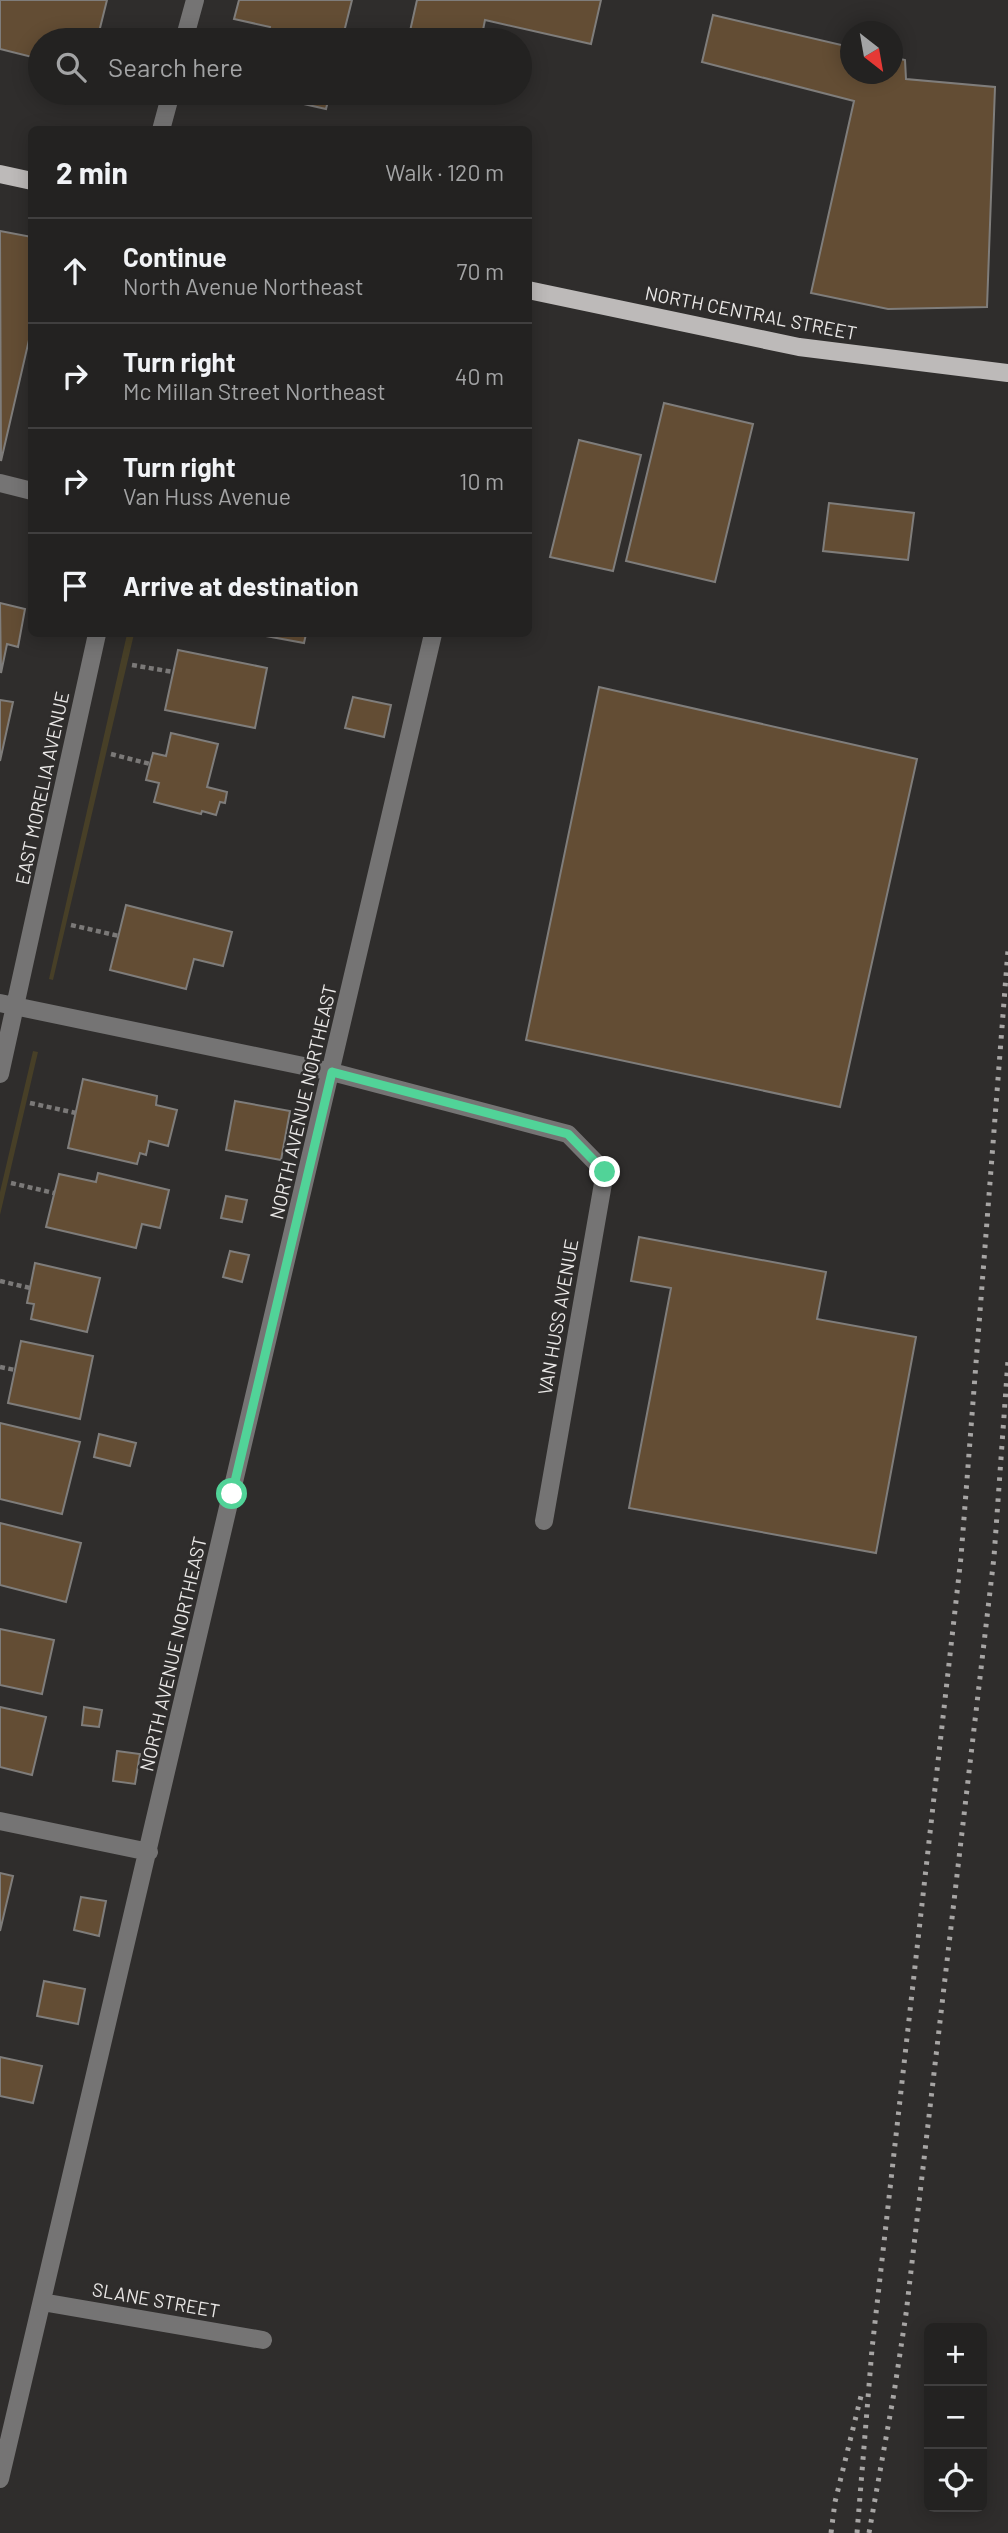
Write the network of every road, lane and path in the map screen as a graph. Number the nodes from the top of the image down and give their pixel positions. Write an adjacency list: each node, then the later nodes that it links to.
1 (195, 0): 2 (street)
2 (187, 28)
3 (167, 105): 4 (street)
4 (162, 126)
5 (0, 174): 6 (main road)
6 (28, 180)
7 (532, 291): 8 (main road, NORTH CENTRAL STREET)
8 (1008, 373)
9 (0, 483): 10 (street)
10 (28, 490)
11 (96, 637): 19 (street, EAST MORELIA AVENUE)
12 (432, 637): 20 (street, NORTH AVENUE NORTHEAST)
13 (132, 664): 14 (path)
14 (173, 672)
15 (111, 754): 16 (path)
16 (150, 764)
17 (71, 925): 18 (path)
18 (119, 936)
19 (8, 1005): 20 (street); 21 (street, EAST MORELIA AVENUE)
20 (332, 1072): 30 (street, VAN HUSS AVENUE); 32 (street, NORTH AVENUE NORTHEAST)
21 (0, 1074)
22 (30, 1103): 23 (path)
23 (76, 1113)
24 (11, 1184): 25 (path)
25 (54, 1193)
26 (0, 1281): 27 (path)
27 (30, 1288)
28 (0, 1367): 29 (path)
29 (15, 1370)
30 (544, 1521)
31 (0, 1821): 32 (street)
32 (149, 1852): 33 (street, NORTH AVENUE NORTHEAST)
33 (42, 2302): 34 (street, SLANE STREET); 35 (street, NORTH AVENUE NORTHEAST)
34 (263, 2340)
35 (0, 2479)

